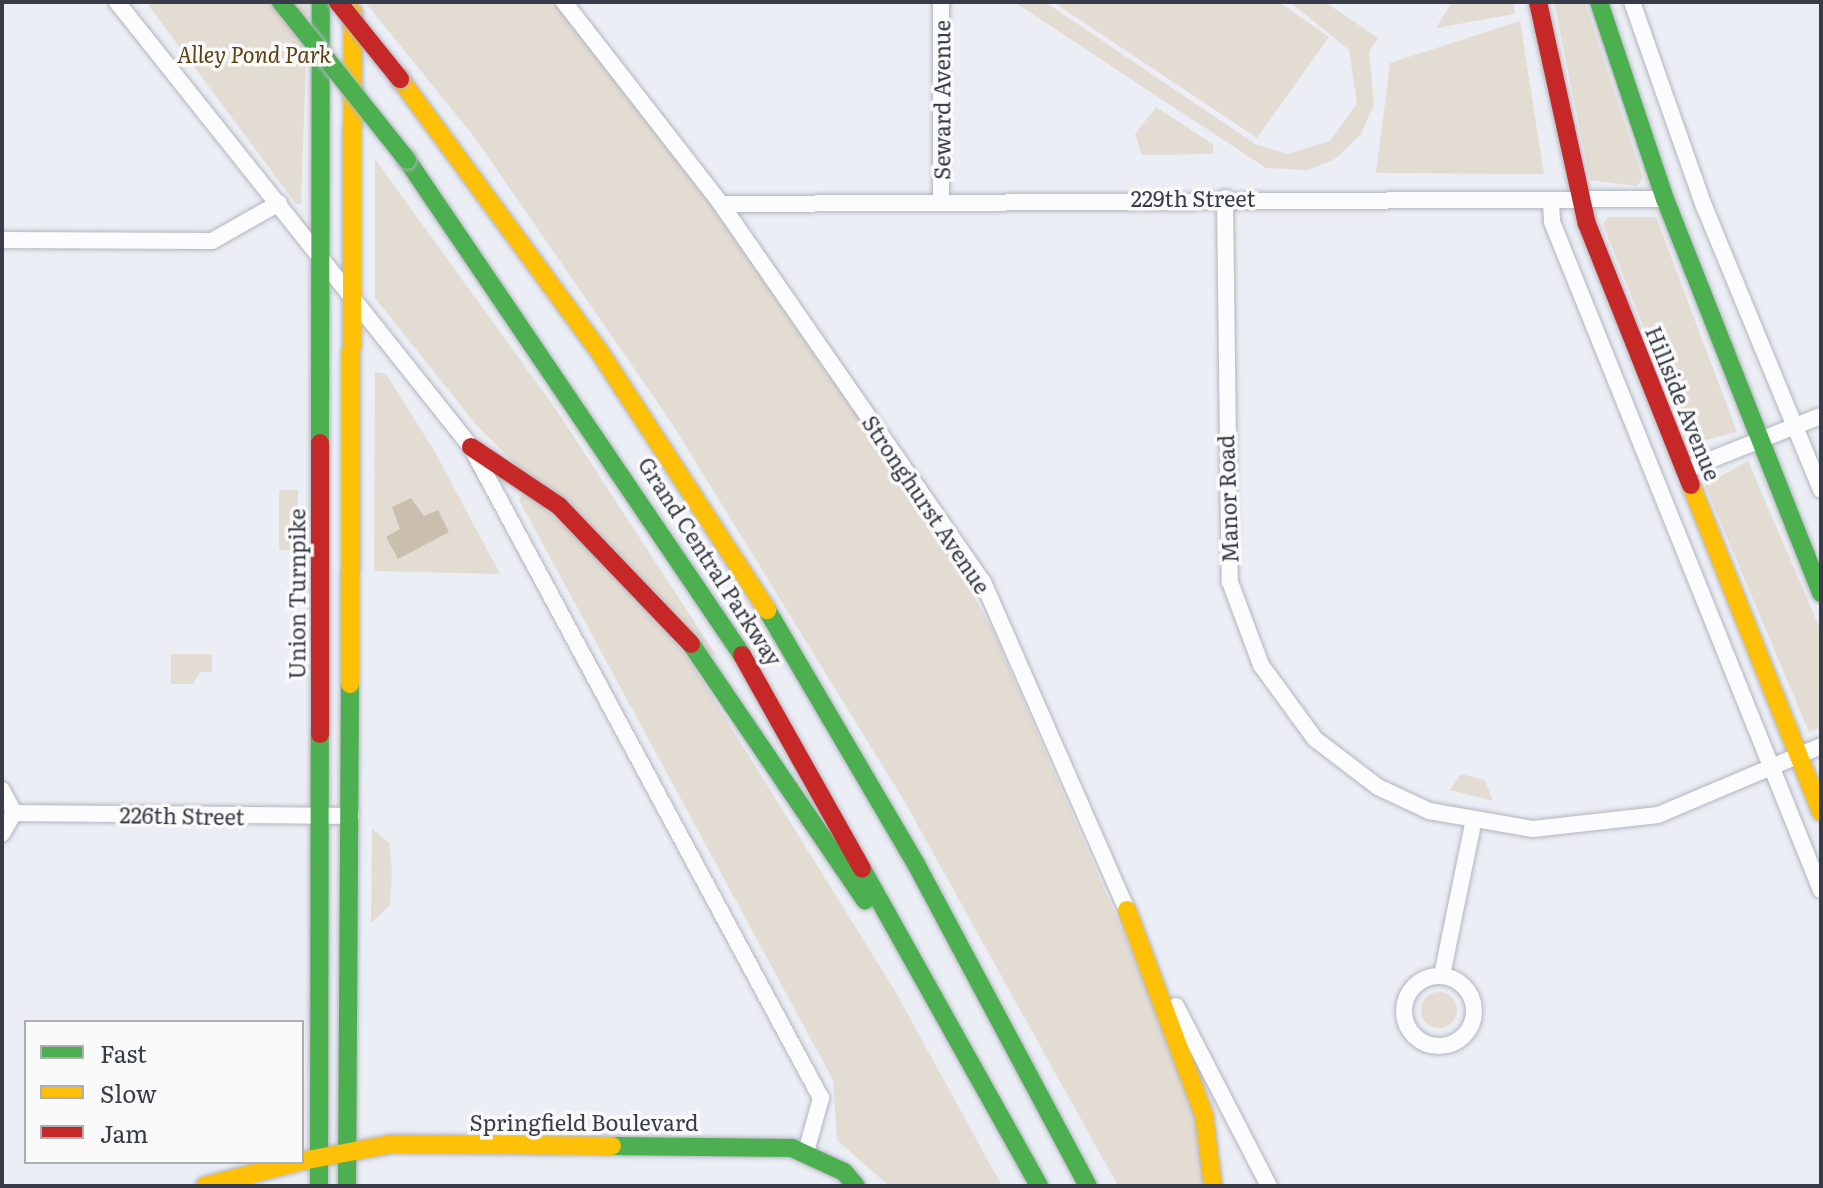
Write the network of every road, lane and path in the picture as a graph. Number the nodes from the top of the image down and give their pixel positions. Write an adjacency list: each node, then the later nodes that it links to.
1 (117, 2): 15 (street)
2 (281, 2): 50 (main road, Grand Central Parkway, bridge)
3 (321, 2): 19 (main road, Union Turnpike)
4 (338, 2): 51 (main road, Grand Central Parkway, bridge)
5 (352, 2): 20 (main road)
6 (564, 2): 17 (street, Stronghurst Avenue)
7 (941, 2): 12 (street, Seward Avenue)
8 (1538, 2): 16 (main road, Hillside Avenue)
9 (1599, 2): 13 (main road)
10 (1632, 2): 22 (street)
11 (1225, 198): 12 (street, 229th Street); 14 (street, 229th Street); 37 (street, Manor Road)
12 (941, 199): 17 (street, 229th Street)
13 (1665, 199): 16 (street, 229th Street); 23 (main road)
14 (1551, 201): 16 (street, 229th Street); 30 (street)
15 (279, 203): 18 (street); 19 (street)
16 (1580, 203): 25 (main road, Hillside Avenue)
17 (721, 204): 40 (street, Stronghurst Avenue)
18 (2, 240)
19 (321, 262): 20 (street); 35 (main road, Union Turnpike)
20 (353, 301): 24 (street); 36 (main road)
21 (1821, 416): 22 (street)
22 (1796, 425): 23 (street); 26 (street)
23 (1760, 441): 25 (street); 27 (main road)
24 (471, 447): 43 (street); 50 (main road)
25 (1685, 470): 29 (main road, Hillside Avenue)
26 (1821, 490)
27 (1821, 593)
28 (1821, 746): 29 (street, Manor Road)
29 (1797, 756): 30 (street, Manor Road); 32 (main road, Hillside Avenue)
30 (1772, 766): 37 (street, Manor Road); 39 (street)
31 (2, 790): 34 (street)
32 (1817, 797): 33 (main road, Hillside Avenue)
33 (1821, 812)
34 (14, 813): 35 (street, 226th Street); 38 (street)
35 (320, 816): 36 (street, 226th Street); 44 (main road, Union Turnpike)
36 (351, 816): 42 (main road)
37 (1473, 824): 41 (street)
38 (2, 834)
39 (1821, 890)
40 (1127, 910): 52 (main road); 53 (street, Stronghurst Avenue)
41 (1442, 975): 41 (street)
42 (348, 1149): 43 (main road, Springfield Boulevard); 44 (main road, Springfield Boulevard); 48 (main road)
43 (806, 1152): 49 (main road)
44 (307, 1160): 47 (main road, Union Turnpike)
45 (291, 1164): 46 (main road, Springfield Boulevard)
46 (205, 1186)
47 (319, 1186)
48 (347, 1186)
49 (856, 1186)
50 (1039, 1186)
51 (1088, 1186)
52 (1213, 1186)
53 (1269, 1186)

